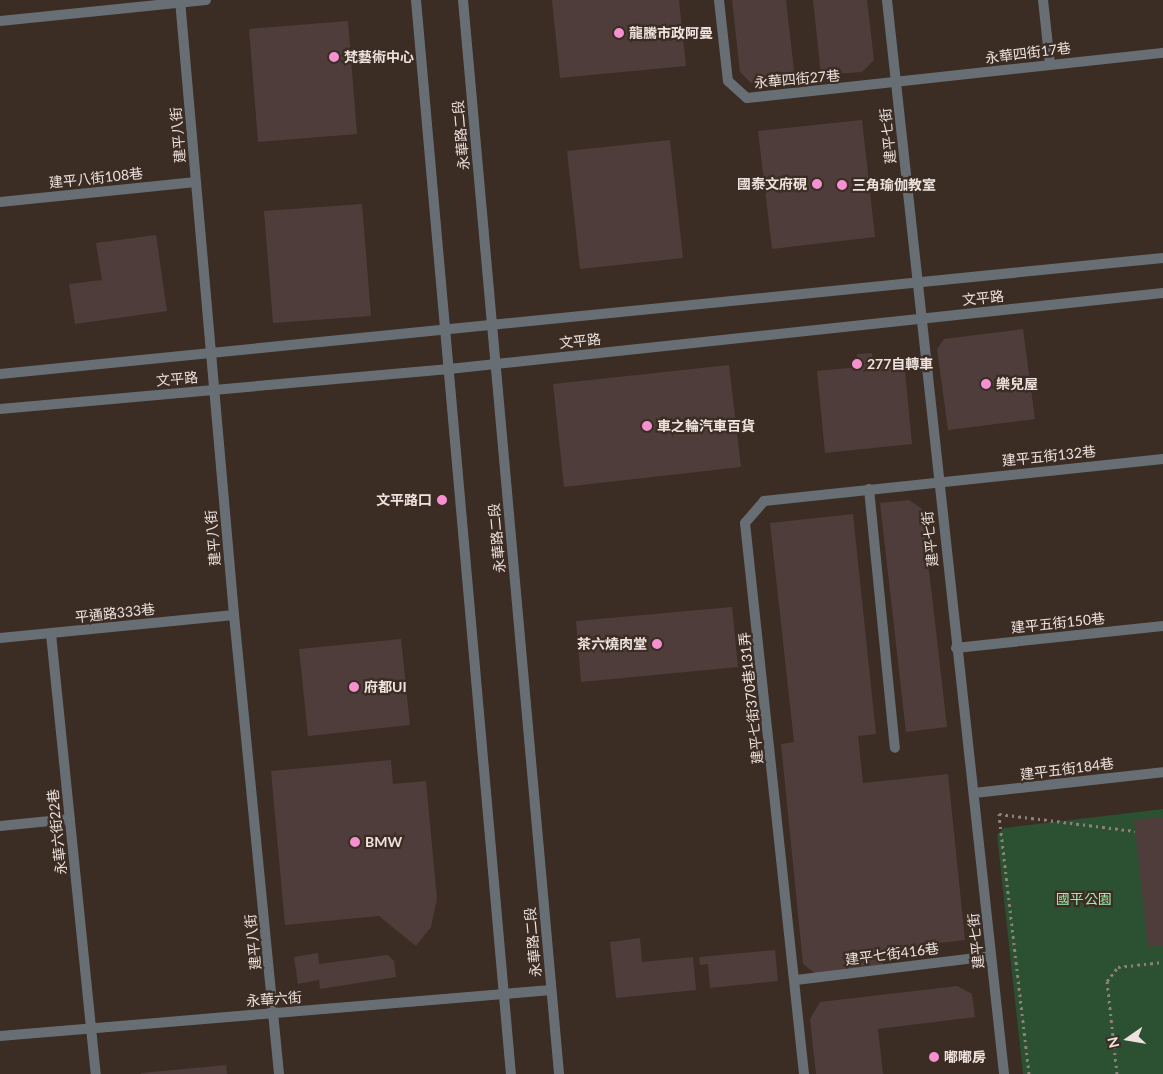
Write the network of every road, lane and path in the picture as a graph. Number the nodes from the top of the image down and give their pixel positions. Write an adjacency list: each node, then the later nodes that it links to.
1 (206, 0): 7 (street)
2 (416, 0): 19 (street)
3 (463, 0): 18 (street, 永華路二段)
4 (719, 0): 11 (street, 永華四街27巷)
5 (887, 0): 11 (street, 建平七街)
6 (1043, 0): 10 (street)
7 (180, 1): 8 (street); 12 (street, 建平八街)
8 (0, 21)
9 (1163, 53): 10 (street, 永華四街17巷)
10 (1050, 64): 11 (street, 永華四街17巷)
11 (896, 84): 15 (street, 建平七街)
12 (196, 182): 13 (street, 建平八街108巷); 20 (street, 建平八街)
13 (0, 202)
14 (1163, 258): 15 (street, 文平路)
15 (918, 283): 17 (street, 建平七街); 18 (street, 文平路)
16 (1163, 293): 17 (street, 文平路)
17 (921, 319): 21 (street, 文平路); 27 (street, 建平七街)
18 (492, 325): 19 (street, 文平路); 21 (street, 永華路二段)
19 (446, 330): 20 (street, 文平路); 22 (street)
20 (210, 353): 23 (street, 文平路); 24 (street, 建平八街)
21 (496, 364): 22 (street, 文平路); 43 (street, 永華路二段)
22 (449, 369): 24 (street, 文平路); 44 (street)
23 (0, 374)
24 (214, 390): 25 (street, 文平路); 29 (street, 建平八街)
25 (0, 409)
26 (1163, 459): 27 (street, 建平五街132巷)
27 (938, 481): 28 (street, 建平七街370巷131弄); 33 (street, 建平七街)
28 (869, 489): 34 (street); 42 (street, 建平七街370巷131弄)
29 (234, 615): 31 (street, 平通路333巷); 45 (street, 建平八街)
30 (1163, 626): 33 (street, 建平五街150巷)
31 (51, 634): 32 (street, 平通路333巷); 37 (street, 永華六街22巷)
32 (0, 638)
33 (956, 648): 36 (street, 建平七街)
34 (895, 748)
35 (1163, 772): 36 (street, 建平五街184巷)
36 (974, 794): 40 (street, 建平七街)
37 (70, 819): 38 (street); 46 (street, 永華六街22巷)
38 (0, 826)
39 (1135, 831): 54 (path)
40 (991, 956): 42 (street, 建平七街416巷); 53 (street, 建平七街)
41 (1163, 962): 55 (path)
42 (796, 980): 52 (street, 建平七街370巷131弄)
43 (551, 990): 44 (street, 永華六街); 51 (street, 永華路二段)
44 (504, 994): 45 (street, 永華六街); 50 (street)
45 (274, 1013): 46 (street, 永華六街); 49 (street, 建平八街)
46 (92, 1027): 47 (street, 永華六街); 48 (street, 永華六街22巷)
47 (0, 1036)
48 (96, 1074)
49 (280, 1074)
50 (511, 1074)
51 (559, 1074)
52 (804, 1074)
53 (1004, 1074)
54 (1029, 1074)
55 (1117, 1074)

